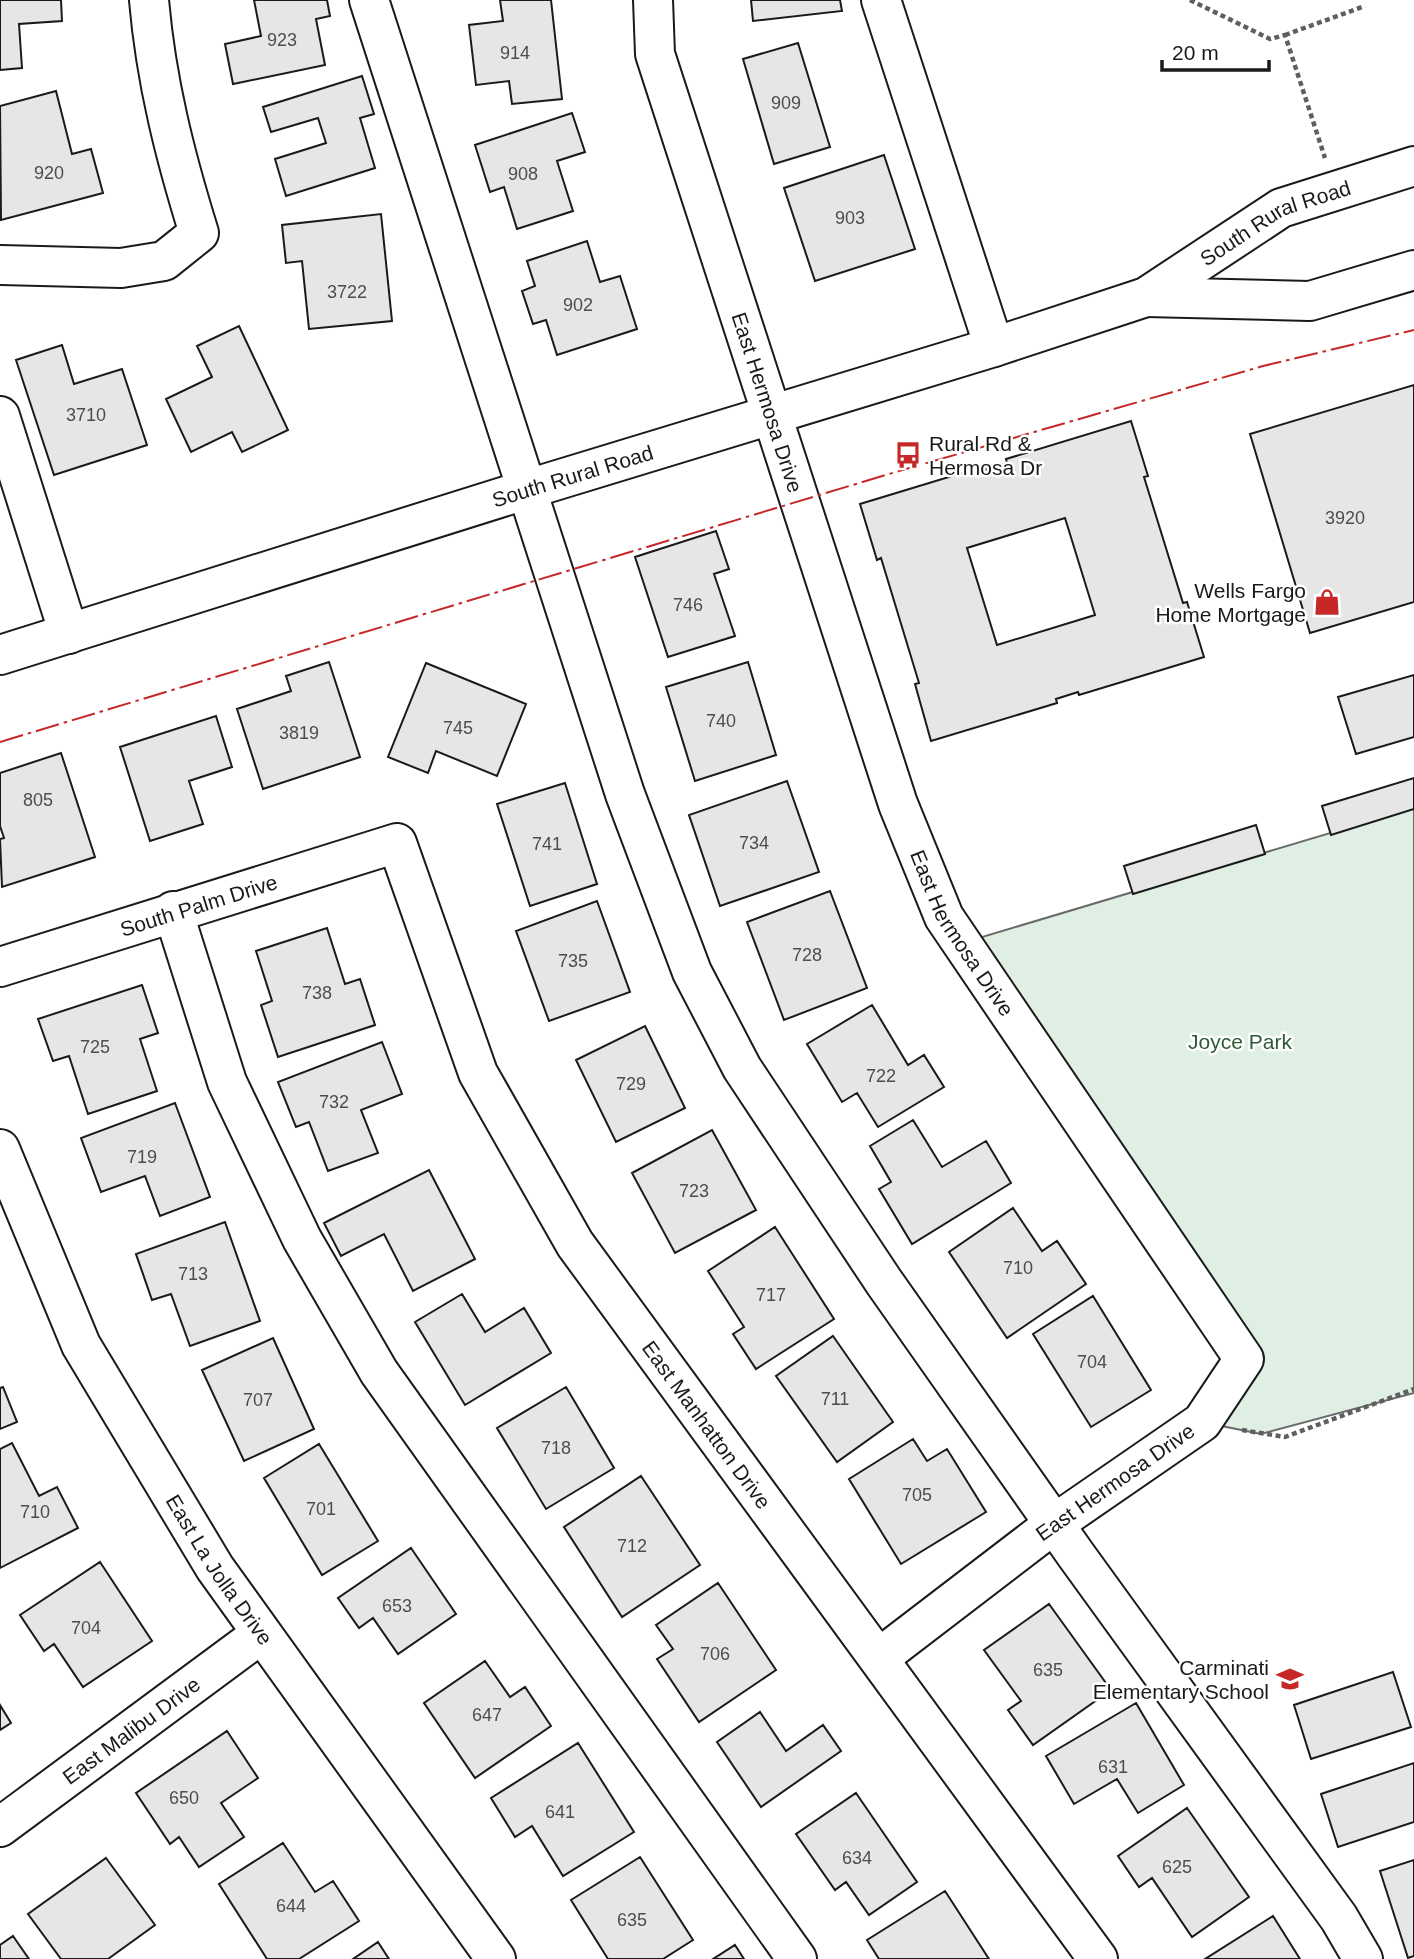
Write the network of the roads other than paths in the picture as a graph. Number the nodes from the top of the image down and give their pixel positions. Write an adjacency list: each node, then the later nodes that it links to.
1 (149, 0): 6 (street)
2 (369, 0): 12 (street)
3 (653, 0): 11 (street, East Hermosa Drive)
4 (881, 0): 9 (street)
5 (1414, 166): 8 (street, South Rural Road)
6 (0, 265)
7 (1414, 270): 8 (street, South Rural Road)
8 (1146, 297): 9 (street, South Rural Road)
9 (994, 347): 11 (street, South Rural Road)
10 (0, 415): 13 (street)
11 (772, 416): 12 (street, South Rural Road); 19 (street, East Hermosa Drive)
12 (528, 489): 13 (street, South Rural Road); 19 (street)
13 (69, 634): 14 (street, South Rural Road)
14 (0, 655)
15 (397, 843): 16 (street, South Palm Drive); 21 (street, East Manhatton Drive)
16 (173, 911): 17 (street, South Palm Drive); 24 (street)
17 (0, 967)
18 (0, 1149): 20 (street, East La Jolla Drive)
19 (1054, 1524): 21 (street, East Hermosa Drive); 26 (street)
20 (261, 1634): 22 (street, East Malibu Drive); 23 (street, East La Jolla Drive)
21 (879, 1658): 25 (street, East Manhatton Drive)
22 (0, 1826)
23 (496, 1959)
24 (797, 1959)
25 (1098, 1959)
26 (1363, 1959)

